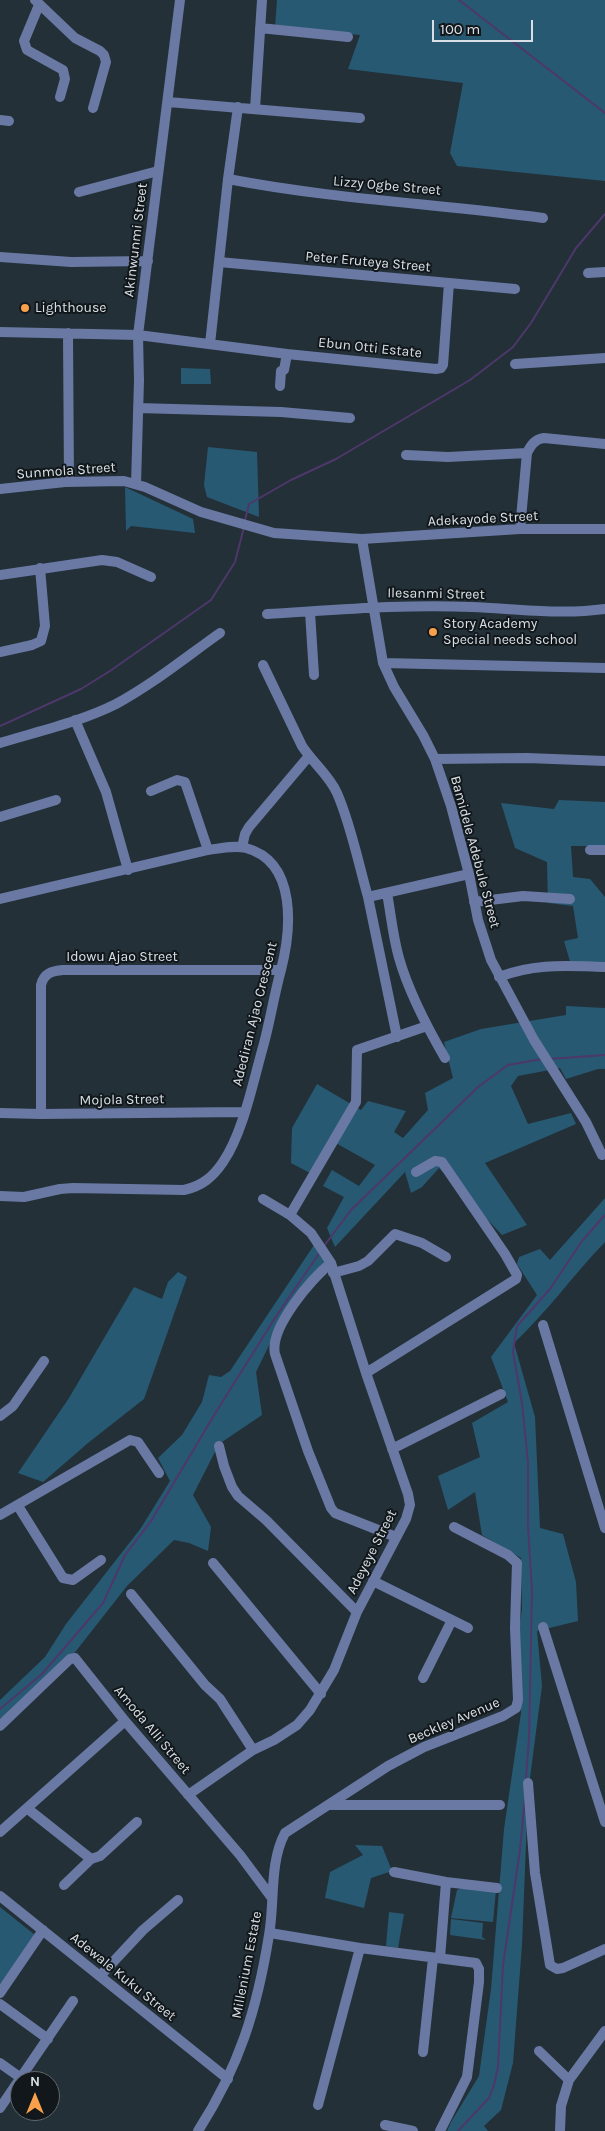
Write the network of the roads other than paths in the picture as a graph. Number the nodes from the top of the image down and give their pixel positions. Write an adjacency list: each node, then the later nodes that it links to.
1 (180, 0): 7 (street, Akinwunmi Street)
2 (262, 0): 4 (street)
3 (37, 3): 6 (street); 8 (street)
4 (260, 28): 5 (street); 10 (street)
5 (348, 37)
6 (60, 97)
7 (168, 102): 9 (street); 12 (street, Akinwunmi Street)
8 (93, 108)
9 (238, 108): 10 (street); 13 (street)
10 (255, 109): 11 (street)
11 (360, 118)
12 (158, 171): 14 (street); 17 (street, Akinwunmi Street)
13 (228, 179): 15 (street, Lizzy Ogbe Street); 18 (street)
14 (79, 192)
15 (544, 218)
16 (0, 258): 17 (street)
17 (148, 261): 25 (street, Akinwunmi Street)
18 (219, 262): 21 (street, Peter Eruteya Street); 26 (street)
19 (605, 272): 20 (street)
20 (588, 273)
21 (449, 283): 22 (street, Peter Eruteya Street); 27 (street, Ebun Otti Estate)
22 (515, 289)
23 (0, 332): 24 (street, Ebun Otti Estate)
24 (68, 333): 25 (street, Ebun Otti Estate); 36 (street)
25 (138, 335): 26 (street, Ebun Otti Estate); 31 (street, Akinwunmi Street)
26 (210, 344): 27 (street, Ebun Otti Estate)
27 (287, 354): 30 (street)
28 (605, 358): 29 (street)
29 (515, 364)
30 (280, 386)
31 (138, 408): 32 (street); 37 (street, Akinwunmi Street)
32 (350, 418)
33 (605, 444): 34 (street)
34 (527, 453): 35 (street); 39 (street)
35 (406, 455)
36 (69, 482): 37 (street, Sunmola Street); 38 (street, Sunmola Street)
37 (136, 484): 41 (street, Sunmola Street)
38 (0, 489)
39 (520, 529): 40 (street, Adekayode Street); 41 (street, Adekayode Street)
40 (605, 529)
41 (362, 539): 45 (street, Bamidele Adebule Street)
42 (40, 568): 43 (street); 44 (street); 50 (street)
43 (0, 575)
44 (151, 577)
45 (374, 607): 46 (street, Ilesanmi Street); 47 (street, Ilesanmi Street); 51 (street, Bamidele Adebule Street)
46 (605, 609)
47 (310, 612): 48 (street, Ilesanmi Street); 54 (street)
48 (267, 614)
49 (220, 633): 55 (street)
50 (0, 652)
51 (383, 663): 53 (street); 58 (street, Bamidele Adebule Street)
52 (263, 665): 57 (street)
53 (605, 668)
54 (314, 675)
55 (75, 720): 56 (street); 67 (street)
56 (0, 743)
57 (309, 756): 63 (street); 70 (street)
58 (435, 759): 59 (street); 68 (street, Bamidele Adebule Street)
59 (605, 761)
60 (151, 791): 64 (street)
61 (56, 800): 62 (street)
62 (0, 817)
63 (242, 847): 64 (street, Adediran Ajao Crescent); 75 (street, Adediran Ajao Crescent)
64 (208, 850): 67 (street, Adediran Ajao Crescent)
65 (590, 850): 66 (street)
66 (605, 850)
67 (128, 870): 72 (street, Adediran Ajao Crescent)
68 (469, 874): 69 (street); 73 (street, Bamidele Adebule Street)
69 (387, 893): 70 (street); 77 (street)
70 (368, 897): 78 (street)
71 (570, 899): 73 (street)
72 (0, 900)
73 (474, 902): 76 (street, Bamidele Adebule Street)
74 (605, 967): 76 (street)
75 (280, 970): 80 (street, Adediran Ajao Crescent); 82 (street, Idowu Ajao Street)
76 (499, 977): 83 (street, Bamidele Adebule Street)
77 (427, 1026): 78 (street); 79 (street)
78 (397, 1037): 88 (street)
79 (445, 1058)
80 (244, 1112): 82 (street, Mojola Street); 86 (street, Adediran Ajao Crescent)
81 (0, 1113): 82 (street, Mojola Street)
82 (41, 1114)
83 (602, 1155)
84 (416, 1172): 93 (street)
85 (0, 1186): 86 (street)
86 (3, 1196)
87 (263, 1200): 88 (street, Adeyeye Street)
88 (290, 1215): 90 (street, Adeyeye Street)
89 (446, 1257): 90 (street)
90 (331, 1266): 93 (street, Adeyeye Street); 103 (street)
91 (543, 1324): 102 (street)
92 (44, 1361): 95 (street)
93 (366, 1373): 97 (street, Adeyeye Street)
94 (501, 1394): 97 (street)
95 (0, 1416)
96 (220, 1446): 108 (street)
97 (392, 1449): 103 (street, Adeyeye Street)
98 (159, 1473): 99 (street)
99 (18, 1506): 100 (street); 104 (street)
100 (0, 1515)
101 (454, 1527): 119 (street, Beckley Avenue)
102 (605, 1528)
103 (396, 1537): 106 (street, Adeyeye Street)
104 (102, 1560)
105 (213, 1563): 113 (street)
106 (373, 1581): 108 (street, Adeyeye Street); 109 (street)
107 (131, 1594): 116 (street)
108 (357, 1612): 113 (street, Adeyeye Street)
109 (452, 1620): 111 (street); 112 (street)
110 (544, 1627): 123 (street)
111 (468, 1628)
112 (423, 1678)
113 (321, 1694): 116 (street, Adeyeye Street)
114 (125, 1721): 115 (street, Amoda Alli Street); 118 (street, Amoda Alli Street); 121 (street)
115 (0, 1726)
116 (253, 1750): 118 (street, Adeyeye Street)
117 (528, 1783): 137 (street)
118 (188, 1795): 132 (street, Amoda Alli Street)
119 (330, 1805): 120 (street); 124 (street, Beckley Avenue)
120 (500, 1805)
121 (28, 1809): 125 (street); 126 (street)
122 (137, 1822): 126 (street)
123 (605, 1822)
124 (293, 1827): 132 (street, Millenium Estate)
125 (0, 1832)
126 (91, 1859): 129 (street)
127 (394, 1872): 128 (street)
128 (446, 1882): 130 (street); 138 (street)
129 (64, 1885)
130 (497, 1888)
131 (0, 1896): 134 (street, Adewale Kuku Street)
132 (272, 1898): 135 (street, Millenium Estate)
133 (178, 1900): 139 (street)
134 (43, 1930): 139 (street, Adewale Kuku Street); 140 (street)
135 (270, 1933): 136 (street); 150 (street, Millenium Estate)
136 (360, 1948): 138 (street); 153 (street)
137 (605, 1950)
138 (437, 1958): 146 (street); 158 (street)
139 (100, 1976): 150 (street, Adewale Kuku Street)
140 (0, 1993)
141 (73, 2001): 144 (street)
142 (0, 2004): 144 (street)
143 (605, 2031): 151 (street)
144 (48, 2039): 149 (street)
145 (539, 2051): 151 (street)
146 (422, 2052)
147 (0, 2063): 148 (street)
148 (11, 2071)
149 (26, 2071)
150 (228, 2079): 156 (street, Millenium Estate)
151 (569, 2080): 159 (street)
152 (10, 2094): 154 (street)
153 (318, 2105)
154 (0, 2108)
155 (385, 2125): 157 (street)
156 (198, 2131)
157 (413, 2131)
158 (440, 2131)
159 (560, 2131)

